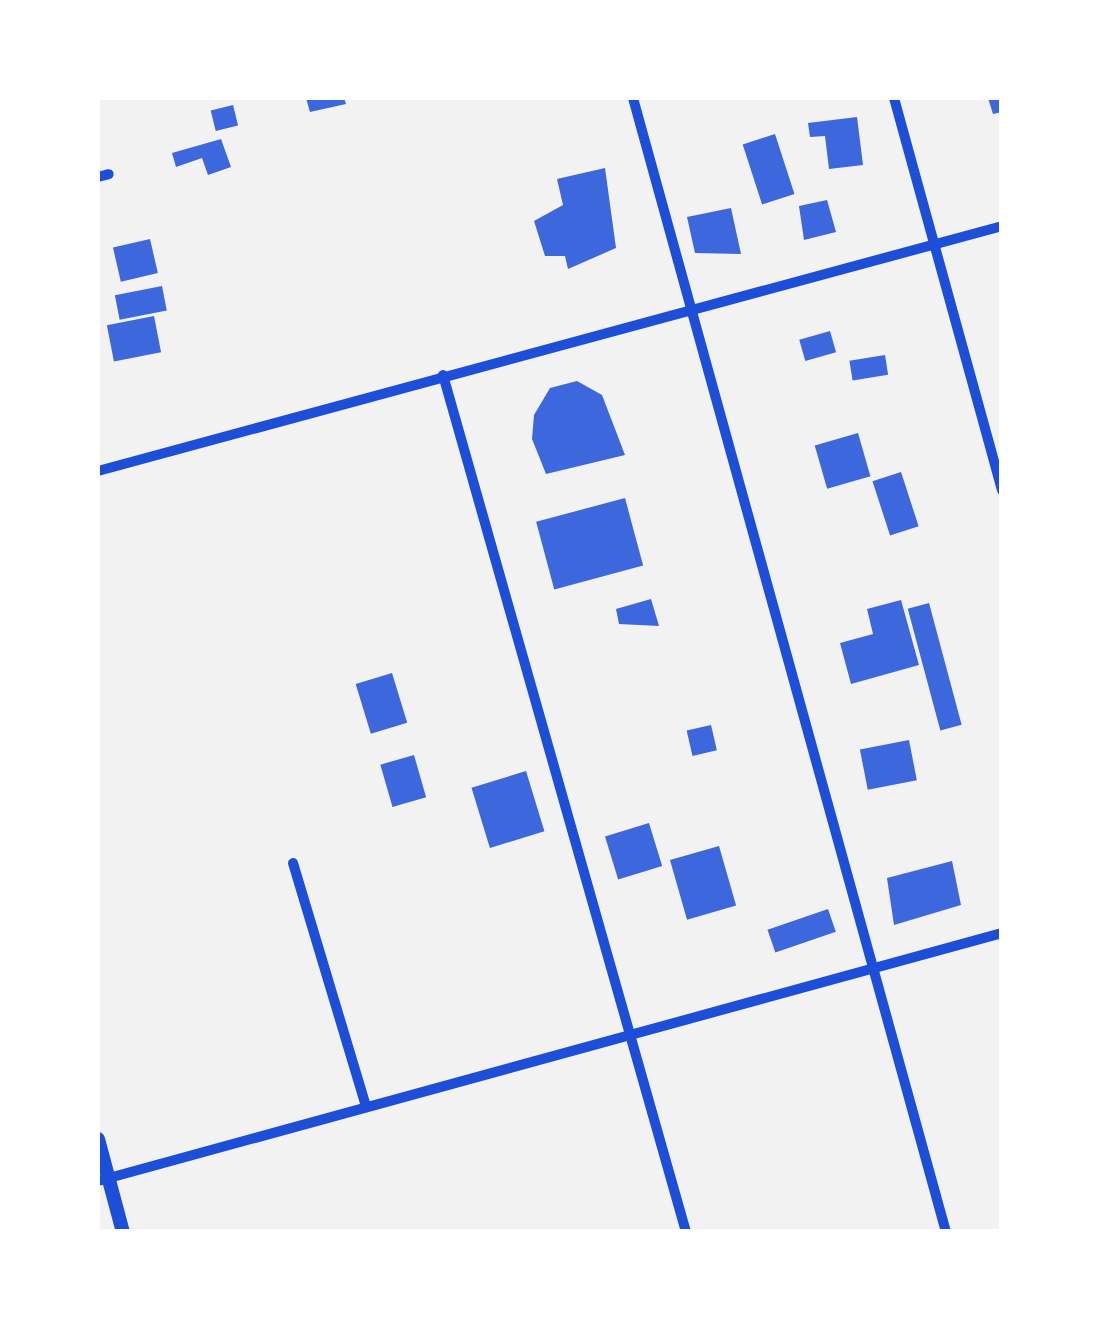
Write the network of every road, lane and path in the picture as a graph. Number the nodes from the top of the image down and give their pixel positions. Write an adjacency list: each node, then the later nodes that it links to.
1 (633, 98): 5 (street)
2 (894, 98): 4 (street)
3 (1002, 226): 4 (street)
4 (935, 244): 5 (street); 8 (street)
5 (693, 307): 6 (street); 11 (street)
6 (443, 375): 7 (street); 12 (street)
7 (98, 471)
8 (1002, 490)
9 (292, 863): 13 (street)
10 (1002, 933): 11 (street)
11 (871, 970): 12 (street); 18 (street)
12 (634, 1033): 13 (street); 17 (street)
13 (366, 1107): 15 (street)
14 (98, 1139): 15 (street)
15 (103, 1180): 16 (street)
16 (123, 1232)
17 (686, 1232)
18 (946, 1232)

